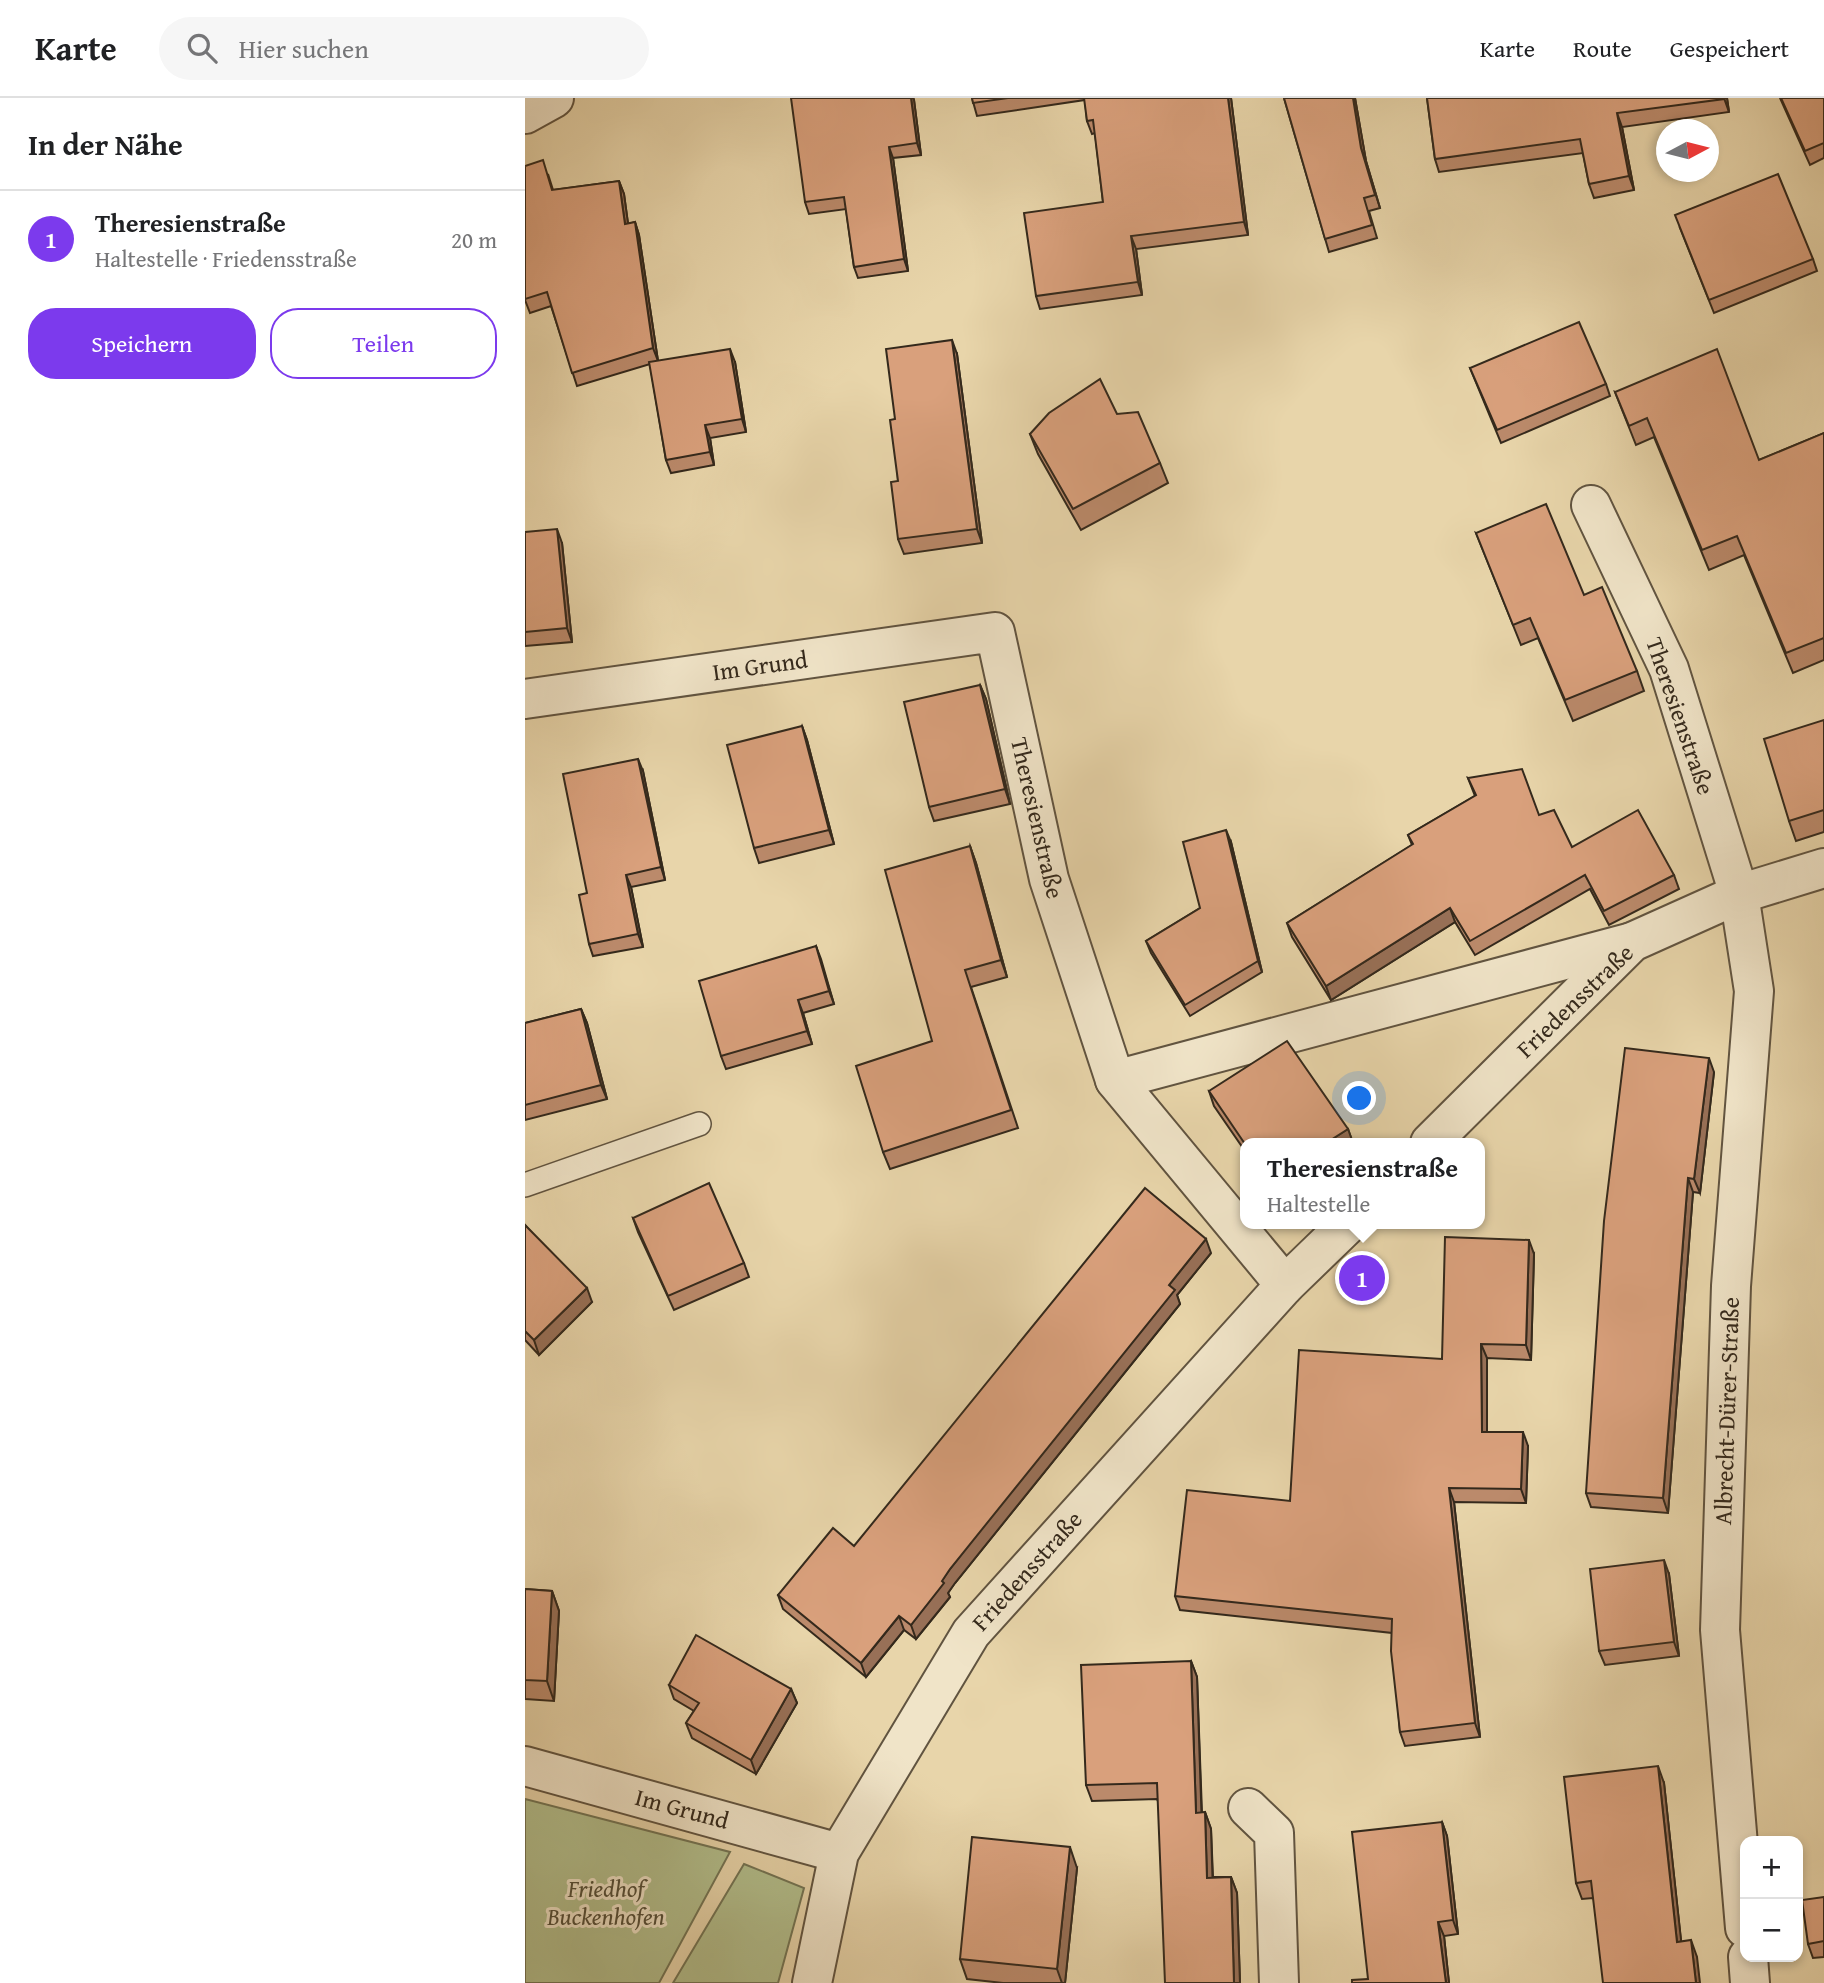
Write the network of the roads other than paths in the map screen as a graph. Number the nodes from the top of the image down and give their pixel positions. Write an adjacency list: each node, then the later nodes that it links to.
1 (554, 98): 2 (street)
2 (525, 114)
3 (1591, 505): 7 (street, Theresienstraße)
4 (995, 632): 5 (street, Im Grund); 9 (street, Theresienstraße)
5 (525, 699)
6 (1824, 868): 7 (street, Friedensstraße)
7 (1739, 894): 8 (street, Friedensstraße); 18 (street, Albrecht-Dürer-Straße)
8 (1632, 942): 9 (street); 11 (street, Friedensstraße)
9 (1115, 1080): 14 (street, Theresienstraße)
10 (699, 1124): 12 (lane)
11 (1435, 1138)
12 (525, 1185)
13 (1343, 1229): 14 (street, Friedensstraße)
14 (1285, 1285): 17 (street, Friedensstraße)
15 (525, 1766): 17 (street, Im Grund)
16 (1248, 1808): 21 (street)
17 (839, 1853): 20 (street, Friedensstraße)
18 (1743, 1899)
19 (1748, 1962): 22 (street)
20 (812, 1983)
21 (1279, 1983)
22 (1750, 1983)

